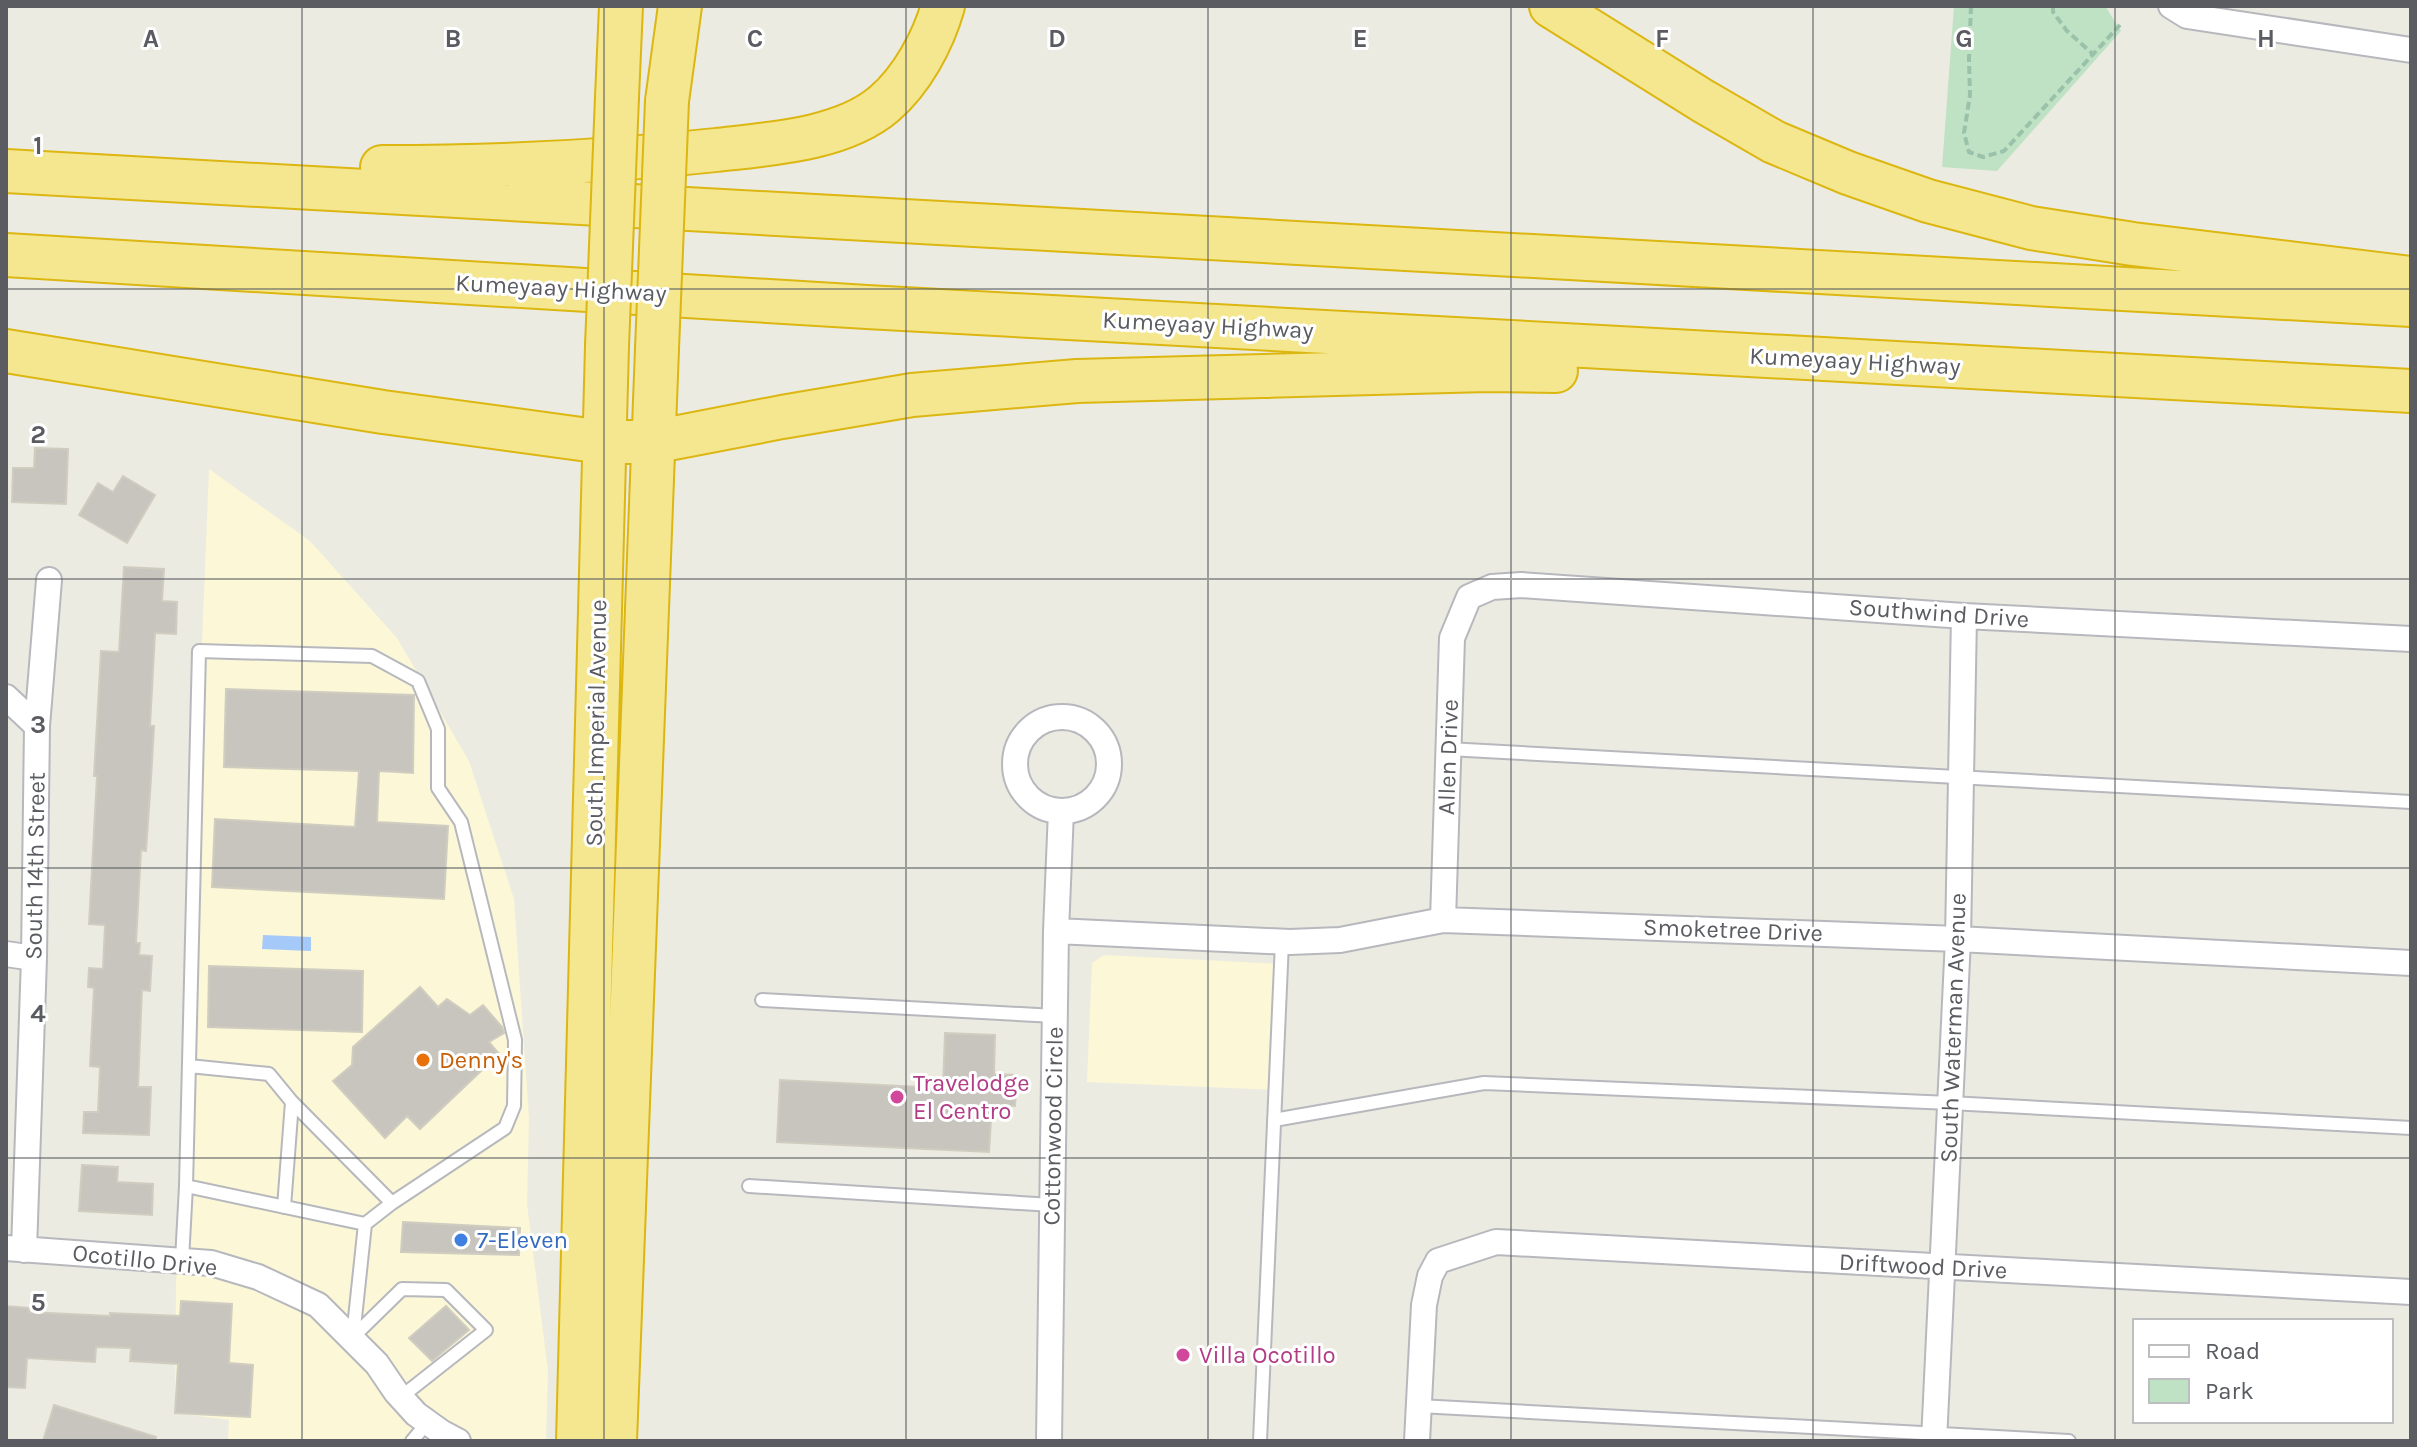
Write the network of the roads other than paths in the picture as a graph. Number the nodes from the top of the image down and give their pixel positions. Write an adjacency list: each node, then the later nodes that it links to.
1 (621, 6): 15 (highway, South Imperial Avenue, bridge)
2 (680, 6): 16 (highway, South Imperial Avenue, bridge)
3 (943, 6): 8 (highway)
4 (1551, 6): 10 (highway)
5 (2171, 6): 6 (street)
6 (2411, 50)
7 (6, 171): 8 (highway)
8 (224, 183): 11 (highway)
9 (6, 255): 13 (highway, Kumeyaay Highway)
10 (2411, 278)
11 (2411, 305)
12 (6, 351): 15 (highway)
13 (2008, 370): 14 (highway, Kumeyaay Highway); 16 (highway)
14 (2411, 391)
15 (603, 442): 16 (highway); 57 (highway, South Imperial Avenue)
16 (653, 442): 58 (highway, South Imperial Avenue)
17 (49, 580): 22 (street, South 14th Street)
18 (1469, 597): 19 (street, Southwind Drive); 23 (street, Allen Drive)
19 (1964, 616): 20 (street, Southwind Drive); 24 (street, South Waterman Avenue)
20 (2411, 639)
21 (6, 697): 22 (street)
22 (37, 726): 32 (street, South 14th Street)
23 (1448, 749): 24 (lane); 27 (street, Allen Drive)
24 (1961, 778): 25 (lane); 29 (street, South Waterman Avenue)
25 (2411, 802)
26 (1061, 811): 28 (street, Cottonwood Circle)
27 (1443, 920): 29 (street, Smoketree Drive); 30 (street, Smoketree Drive)
28 (1056, 931): 30 (street, Smoketree Drive); 35 (street, Cottonwood Circle)
29 (1958, 939): 33 (street, Smoketree Drive); 38 (street, South Waterman Avenue)
30 (1282, 942): 39 (lane)
31 (6, 954): 32 (street)
32 (34, 958): 47 (street, South 14th Street)
33 (2411, 963)
34 (762, 1000): 35 (lane)
35 (1055, 1016): 44 (street, Cottonwood Circle)
36 (189, 1066): 37 (lane); 41 (lane); 43 (lane)
37 (292, 1102): 43 (lane); 45 (lane)
38 (1950, 1103): 39 (lane); 40 (lane); 49 (street, South Waterman Avenue)
39 (1274, 1120): 60 (lane)
40 (2411, 1128)
41 (186, 1186): 45 (lane); 48 (lane)
42 (749, 1186): 44 (lane)
43 (392, 1203): 46 (lane)
44 (1052, 1205): 59 (street, Cottonwood Circle)
45 (284, 1207): 46 (lane)
46 (365, 1224): 51 (lane)
47 (15, 1249): 48 (street, Ocotillo Drive)
48 (182, 1260): 51 (street, Ocotillo Drive)
49 (1942, 1267): 50 (street, Driftwood Drive); 53 (street, Driftwood Drive); 55 (street, South Waterman Avenue)
50 (2411, 1292)
51 (353, 1337): 52 (street, Ocotillo Drive); 52 (lane)
52 (401, 1397): 54 (street, Ocotillo Drive)
53 (1419, 1406): 55 (lane); 61 (street)
54 (420, 1432): 56 (street, Ocotillo Drive)
55 (1934, 1438): 62 (lane)
56 (458, 1441)
57 (578, 1441)
58 (615, 1441)
59 (1049, 1441)
60 (1260, 1441)
61 (1417, 1441)
62 (2069, 1441)

